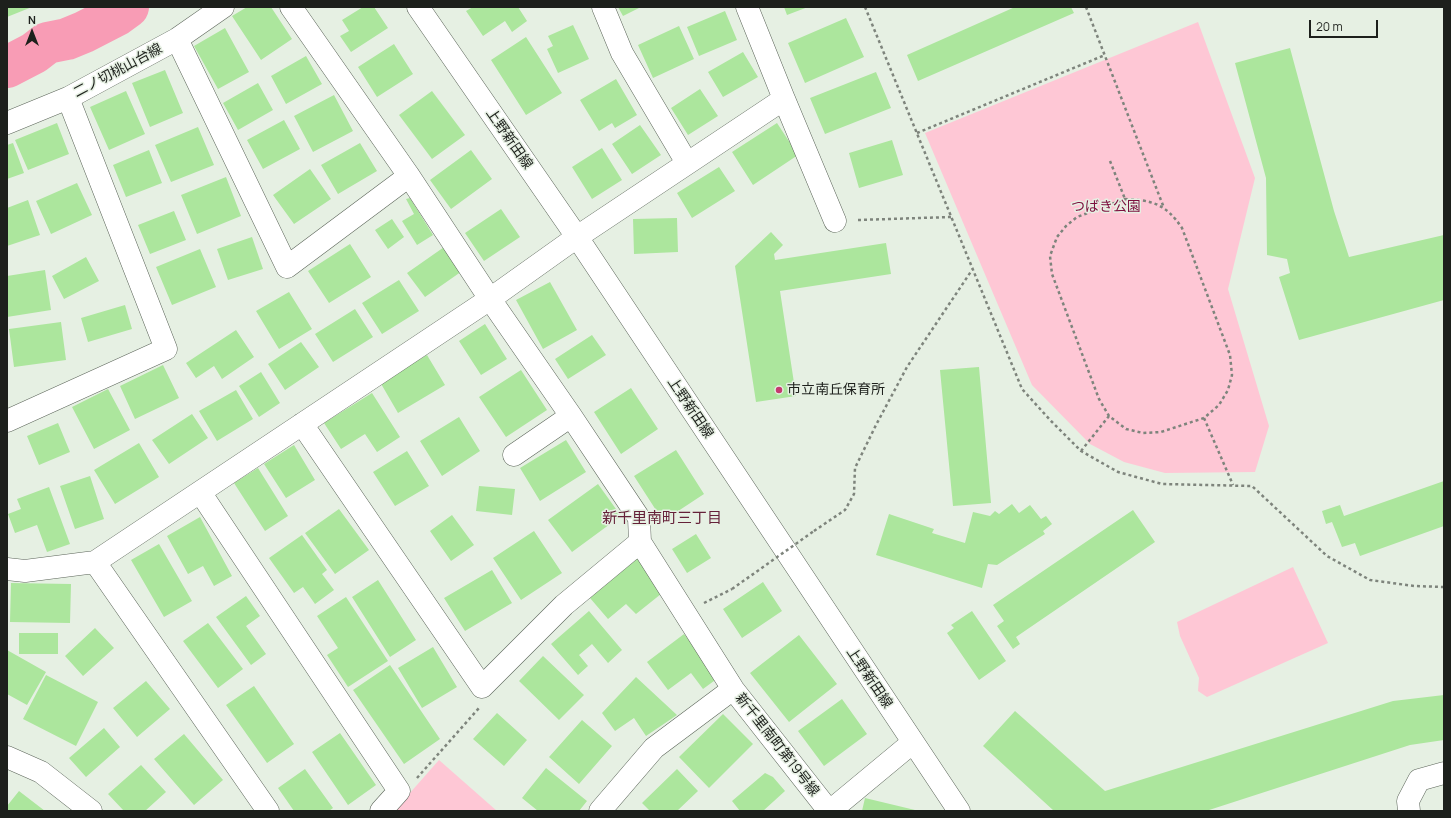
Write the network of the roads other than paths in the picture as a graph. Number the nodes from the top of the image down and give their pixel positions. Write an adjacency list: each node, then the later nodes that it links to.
1 (222, 7): 6 (street, 二ノ切桃山台線)
2 (291, 7): 11 (street)
3 (418, 7): 13 (street, 上野新田線)
4 (603, 7): 10 (street)
5 (747, 7): 8 (street)
6 (177, 39): 7 (street, 二ノ切桃山台線); 11 (street)
7 (68, 98): 9 (street, 二ノ切桃山台線); 16 (street)
8 (784, 99): 10 (street); 12 (street)
9 (7, 123)
10 (687, 163): 13 (street)
11 (409, 176): 14 (street)
12 (835, 221)
13 (577, 237): 14 (street); 24 (street, 上野新田線)
14 (490, 299): 15 (street); 17 (street)
15 (571, 416): 18 (street); 20 (street)
16 (7, 421)
17 (302, 424): 19 (street); 20 (street)
18 (514, 455)
19 (200, 492): 21 (street); 29 (street)
20 (640, 542): 23 (street)
21 (95, 562): 22 (street); 28 (street)
22 (7, 569)
23 (733, 690): 30 (street, 新千里南町第19号線); 31 (street, 新千里南町第19号線)
24 (912, 743): 31 (street); 32 (street, 上野新田線)
25 (7, 757): 27 (street)
26 (1444, 773): 33 (street)
27 (91, 811)
28 (268, 811)
29 (381, 811)
30 (600, 811)
31 (829, 811)
32 (959, 811)
33 (1409, 811)

